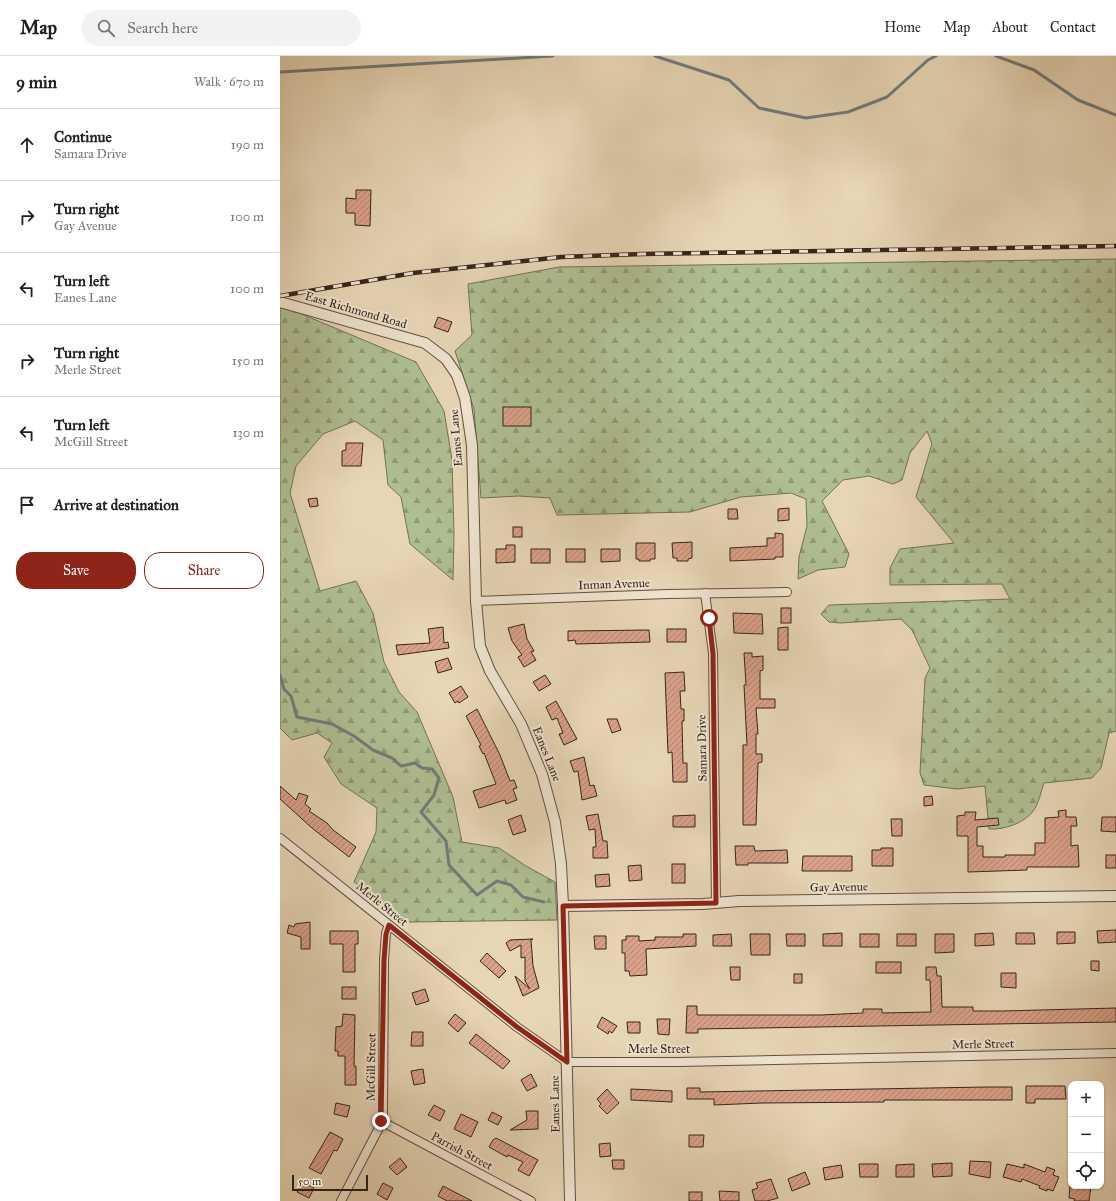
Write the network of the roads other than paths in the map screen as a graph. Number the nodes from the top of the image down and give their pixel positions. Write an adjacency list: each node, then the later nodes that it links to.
1 (280, 302): 2 (street, East Richmond Road)
2 (425, 343): 5 (street, Eanes Lane)
3 (787, 592): 4 (street, Inman Avenue)
4 (705, 593): 5 (street, Inman Avenue); 8 (street, Samara Drive)
5 (476, 601): 9 (street, Eanes Lane)
6 (280, 838): 10 (street, Merle Street)
7 (1116, 896): 8 (street, Gay Avenue)
8 (716, 903): 9 (street, Gay Avenue)
9 (563, 906): 12 (street, Eanes Lane)
10 (389, 925): 12 (street, Merle Street); 13 (street, McGill Street)
11 (1116, 1053): 12 (street, Merle Street)
12 (567, 1062): 16 (street, Eanes Lane)
13 (381, 1121): 14 (street, McGill Street); 15 (street, Parrish Street)
14 (342, 1201)
15 (531, 1201)
16 (570, 1201)

